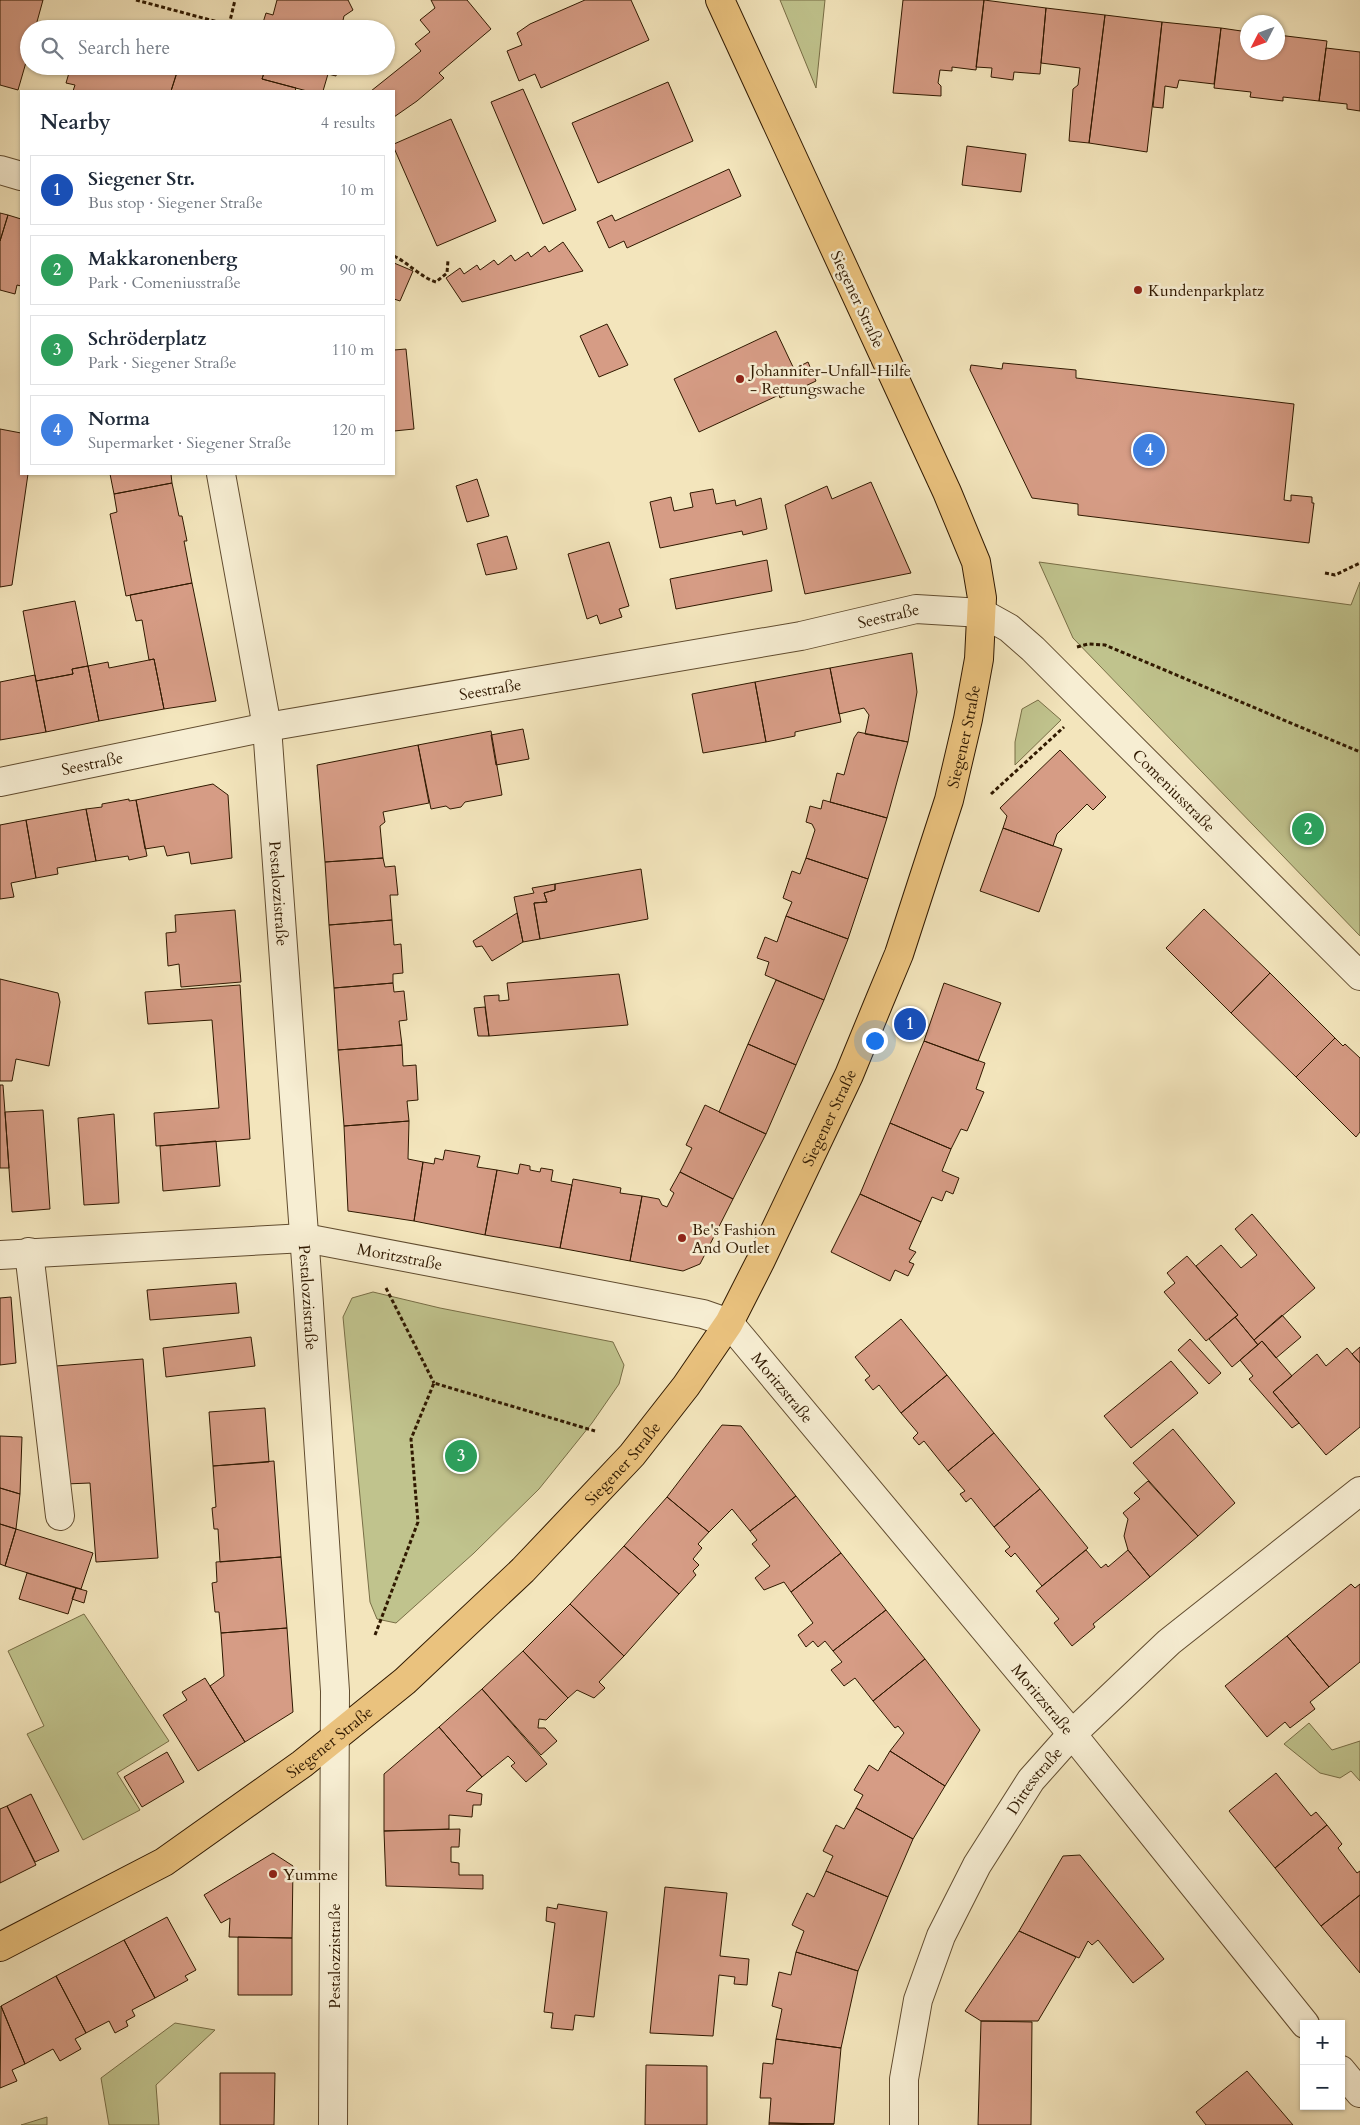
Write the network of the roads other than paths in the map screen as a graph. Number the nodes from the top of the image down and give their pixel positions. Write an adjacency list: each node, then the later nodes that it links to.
1 (720, 0): 5 (main road, Siegener Straße)
2 (0, 170): 3 (street)
3 (20, 176)
4 (220, 475): 6 (street, Pestalozzistraße)
5 (982, 613): 6 (street, Seestraße); 8 (street, Comeniusstraße); 12 (main road, Siegener Straße)
6 (267, 727): 7 (street, Seestraße); 9 (street, Pestalozzistraße)
7 (0, 782)
8 (1360, 976)
9 (305, 1238): 10 (street, Moritzstraße); 12 (street, Moritzstraße); 16 (street, Pestalozzistraße)
10 (29, 1252): 11 (street, Moritzstraße); 14 (street)
11 (0, 1255)
12 (729, 1323): 15 (street, Moritzstraße); 16 (main road, Siegener Straße)
13 (1360, 1491): 15 (street, Dittesstraße)
14 (60, 1516)
15 (1072, 1734): 18 (street, Moritzstraße); 22 (street, Dittesstraße)
16 (334, 1740): 17 (main road, Siegener Straße); 21 (street, Pestalozzistraße)
17 (0, 1947)
18 (1301, 2020)
19 (1345, 2075): 20 (street)
20 (1360, 2094)
21 (333, 2125)
22 (904, 2125)

